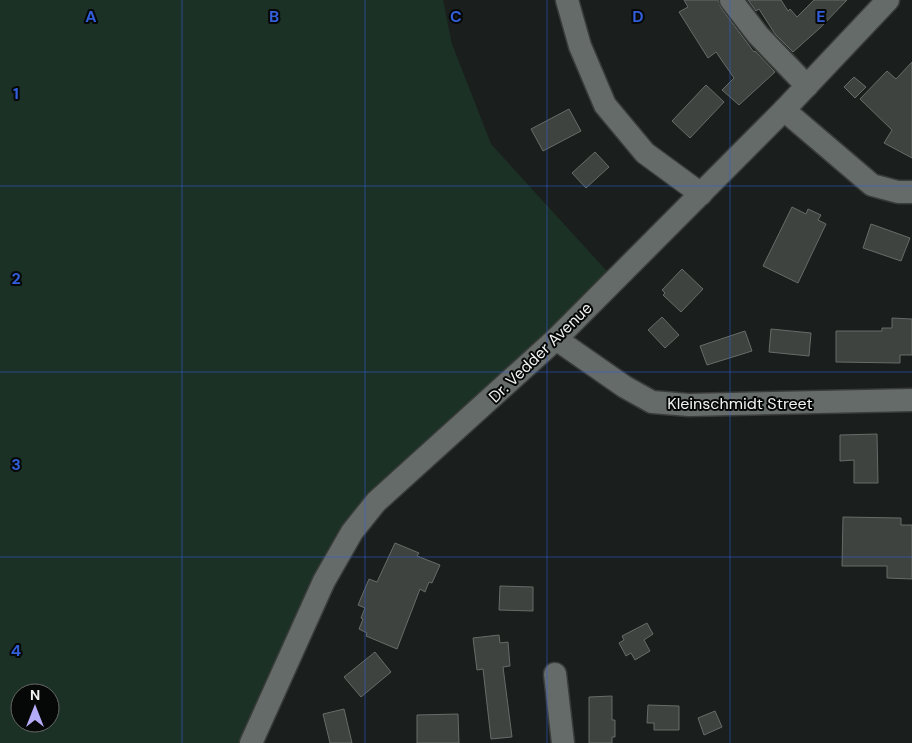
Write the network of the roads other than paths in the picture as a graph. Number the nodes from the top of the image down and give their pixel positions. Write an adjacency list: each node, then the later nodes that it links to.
1 (567, 0): 7 (street)
2 (731, 0): 4 (street)
3 (886, 0): 4 (street, Dr. Vedder Avenue)
4 (807, 86): 5 (street, Dr. Vedder Avenue)
5 (784, 110): 6 (street); 7 (street, Dr. Vedder Avenue)
6 (912, 192)
7 (700, 194): 8 (street, Dr. Vedder Avenue)
8 (556, 339): 9 (street, Kleinschmidt Street); 11 (street, Dr. Vedder Avenue)
9 (912, 400)
10 (555, 674): 12 (street)
11 (251, 743)
12 (563, 743)

